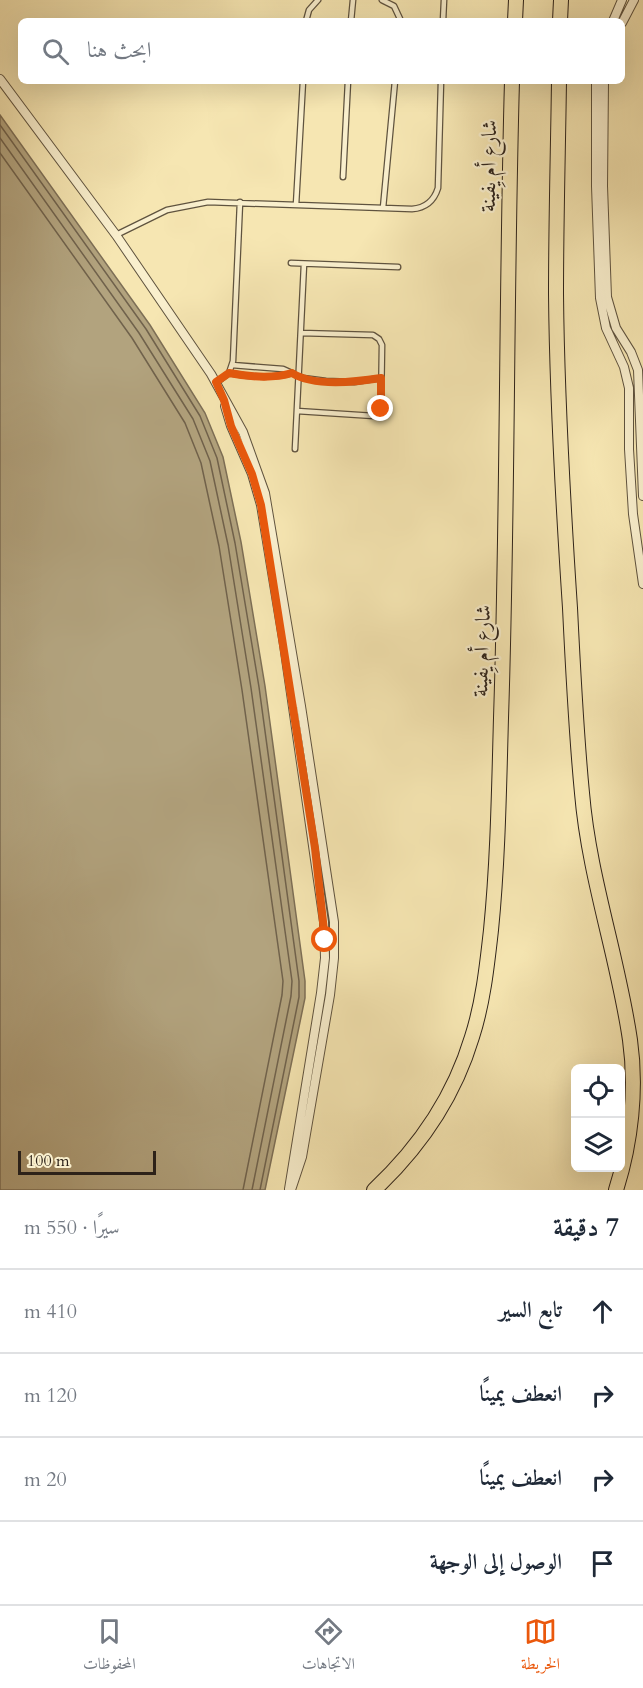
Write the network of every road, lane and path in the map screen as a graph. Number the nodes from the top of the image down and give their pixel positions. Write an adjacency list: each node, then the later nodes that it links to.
1 (318, 0): 9 (lane)
2 (352, 0): 10 (lane)
3 (382, 0): 11 (lane)
4 (444, 0): 12 (lane)
5 (516, 0): 13 (main road)
6 (561, 0): 14 (main road)
7 (622, 0): 15 (street)
8 (634, 0): 16 (street)
9 (307, 18)
10 (351, 18)
11 (400, 18)
12 (443, 18)
13 (515, 18)
14 (560, 18)
15 (614, 18)
16 (624, 18)
17 (0, 79): 30 (street)
18 (303, 84): 28 (lane)
19 (348, 84): 26 (lane)
20 (395, 84): 29 (lane)
21 (441, 84): 29 (lane)
22 (512, 84): 46 (main road, شارع أم يِفينة)
23 (559, 84): 47 (main road)
24 (596, 84): 44 (street)
25 (604, 84): 43 (street)
26 (343, 177)
27 (240, 202): 28 (lane); 30 (lane); 35 (lane)
28 (296, 204): 29 (lane)
29 (383, 208)
30 (116, 235): 40 (street)
31 (291, 263): 32 (lane)
32 (304, 264): 33 (lane); 34 (lane)
33 (398, 267)
34 (301, 333): 38 (lane); 39 (lane)
35 (232, 365): 36 (lane); 37 (lane)
36 (229, 373): 37 (lane); 40 (lane)
37 (292, 373): 38 (lane)
38 (298, 377): 39 (lane); 41 (lane)
39 (381, 378): 41 (lane)
40 (216, 382): 45 (street)
41 (297, 411): 42 (lane)
42 (295, 449)
43 (643, 496)
44 (643, 584)
45 (290, 1190)
46 (374, 1190)
47 (616, 1190)

